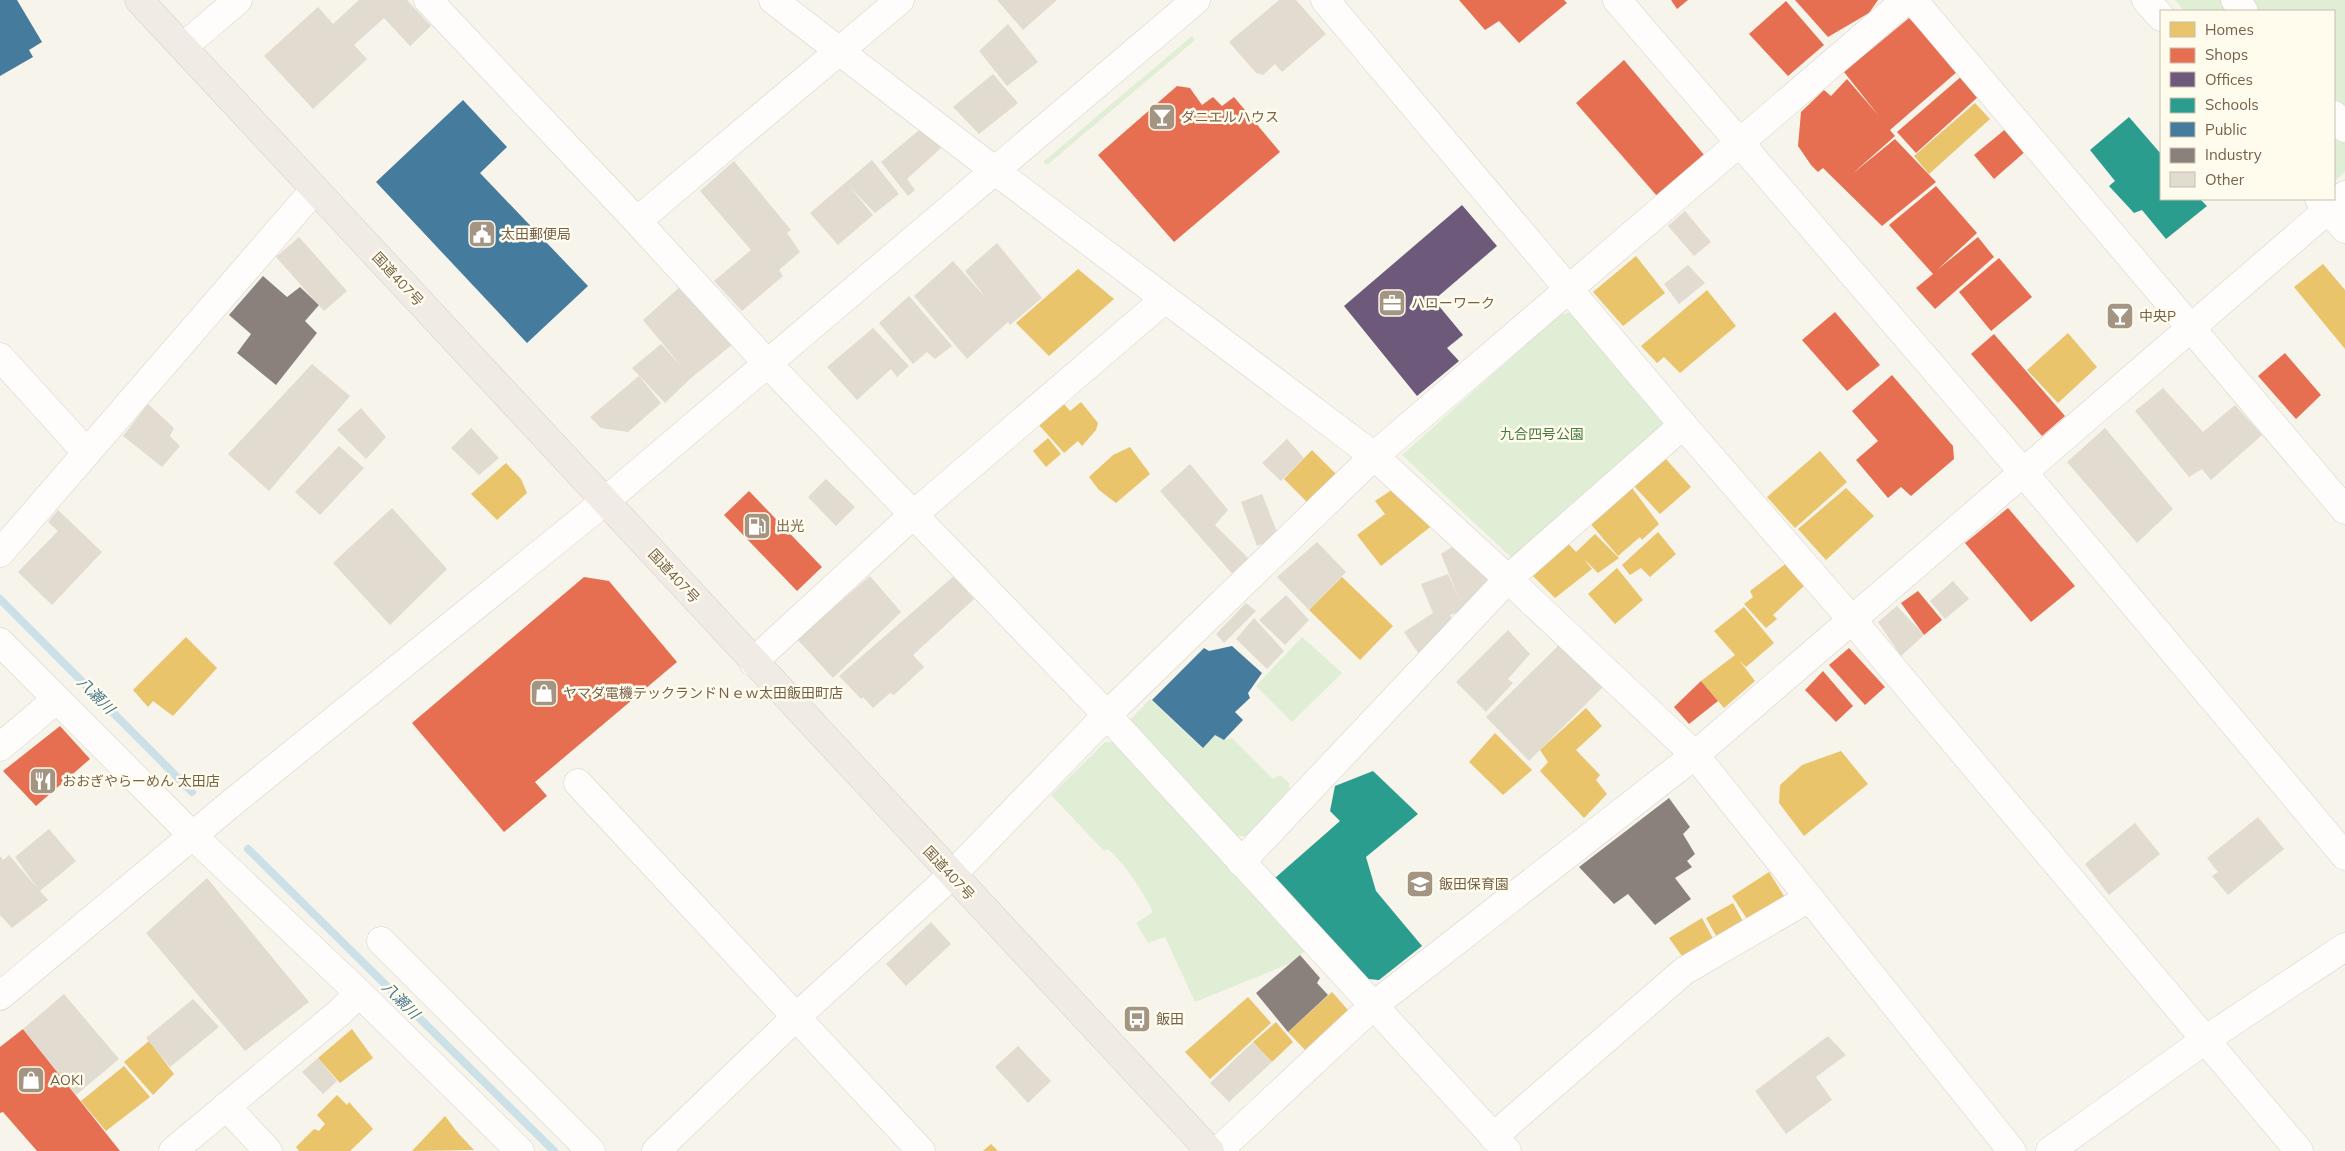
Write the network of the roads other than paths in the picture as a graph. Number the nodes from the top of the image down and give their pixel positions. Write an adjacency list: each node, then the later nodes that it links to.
1 (139, 0): 15 (highway, 国道407号)
2 (238, 0): 15 (street)
3 (428, 0): 23 (street)
4 (773, 0): 16 (street)
5 (900, 0): 16 (street)
6 (1196, 0): 20 (street)
7 (1325, 0): 24 (street)
8 (1617, 0): 19 (street)
9 (1906, 0): 19 (street)
10 (1913, 0): 26 (street)
11 (2146, 0): 14 (street)
12 (2234, 0): 13 (street)
13 (2243, 10)
14 (2160, 16)
15 (183, 47): 21 (highway, 国道407号)
16 (840, 50): 20 (street); 23 (street)
17 (2335, 116): 18 (street)
18 (2345, 128)
19 (1738, 142): 24 (street); 32 (street)
20 (994, 170): 25 (street); 28 (street)
21 (315, 189): 30 (street); 33 (highway, 国道407号)
22 (2334, 208): 26 (street)
23 (637, 221): 28 (street)
24 (1571, 290): 29 (street); 31 (street)
25 (1165, 299): 31 (street); 35 (street)
26 (2191, 328): 32 (street); 34 (street)
27 (0, 357): 30 (street)
28 (766, 362): 33 (street); 35 (street)
29 (1683, 425): 37 (street); 38 (street)
30 (87, 453): 36 (street)
31 (1374, 456): 37 (street); 42 (street)
32 (2023, 472): 38 (street); 47 (street)
33 (604, 502): 40 (highway, 国道407号); 46 (street)
34 (2345, 510)
35 (913, 515): 40 (street); 42 (street)
36 (0, 553)
37 (1508, 578): 44 (street); 48 (street)
38 (1852, 620): 44 (street); 57 (street)
39 (0, 642): 41 (street)
40 (754, 662): 49 (highway, 国道407号)
41 (56, 700): 43 (street); 46 (street)
42 (1107, 715): 48 (street); 49 (street)
43 (0, 747)
44 (1695, 755): 50 (street); 55 (street)
45 (578, 783): 56 (street)
46 (193, 836): 53 (street); 54 (street)
47 (2345, 856)
48 (1242, 862): 55 (street)
49 (952, 875): 56 (street); 66 (highway, 国道407号)
50 (1809, 898): 59 (street); 68 (street)
51 (381, 941): 63 (street)
52 (2345, 947): 57 (street)
53 (359, 993): 58 (street); 62 (street)
54 (0, 996)
55 (1373, 1006): 59 (street); 67 (street)
56 (795, 1018): 64 (street); 65 (street)
57 (2205, 1040): 69 (street); 70 (street)
58 (226, 1106): 60 (street); 61 (street)
59 (1500, 1144)
60 (173, 1151)
61 (268, 1151)
62 (520, 1151)
63 (591, 1151)
64 (656, 1151)
65 (921, 1151)
66 (1210, 1151)
67 (1218, 1151)
68 (2012, 1151)
69 (2050, 1151)
70 (2299, 1151)

